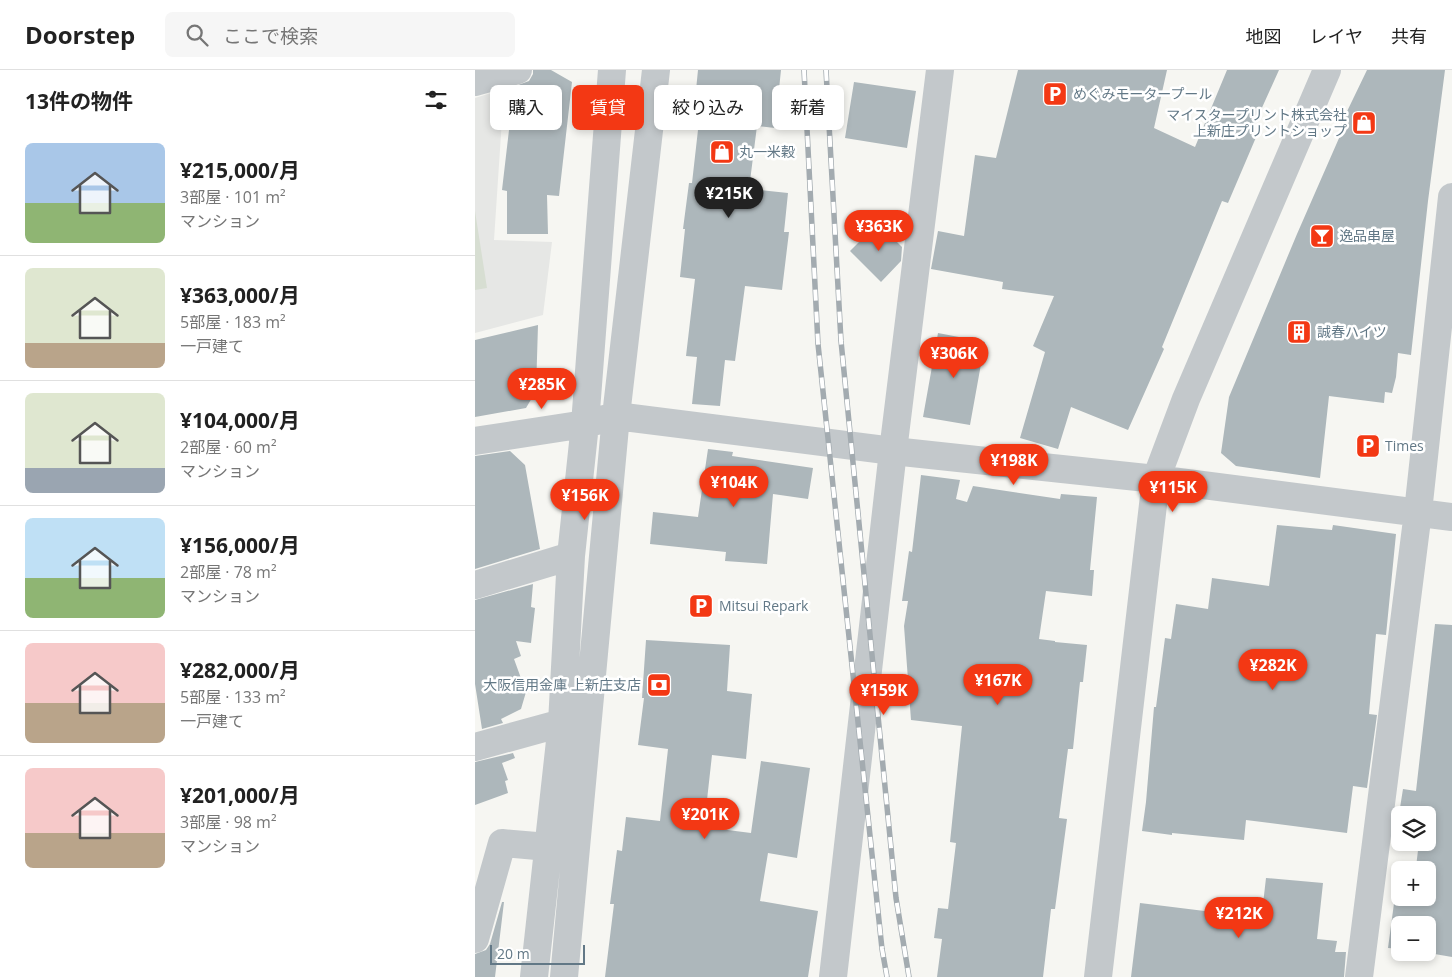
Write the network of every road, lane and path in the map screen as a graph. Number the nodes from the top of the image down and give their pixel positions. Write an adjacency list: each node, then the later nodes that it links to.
1 (518, 70): 6 (street)
2 (612, 70): 9 (street)
3 (656, 70): 8 (street)
4 (940, 70): 11 (street)
5 (1327, 70): 12 (street)
6 (475, 82)
7 (1452, 197): 13 (street)
8 (616, 416): 9 (street); 11 (street); 22 (street)
9 (585, 424): 10 (street); 15 (street)
10 (475, 441)
11 (893, 451): 12 (street); 23 (street)
12 (1156, 480): 13 (street); 24 (street)
13 (1418, 512): 14 (street); 25 (street)
14 (1452, 517)
15 (571, 556): 16 (street); 17 (street)
16 (475, 585)
17 (562, 723): 18 (street); 19 (street)
18 (475, 747)
19 (548, 847): 20 (street); 21 (street)
20 (475, 939)
21 (534, 977)
22 (564, 977)
23 (833, 977)
24 (1098, 977)
25 (1359, 977)

